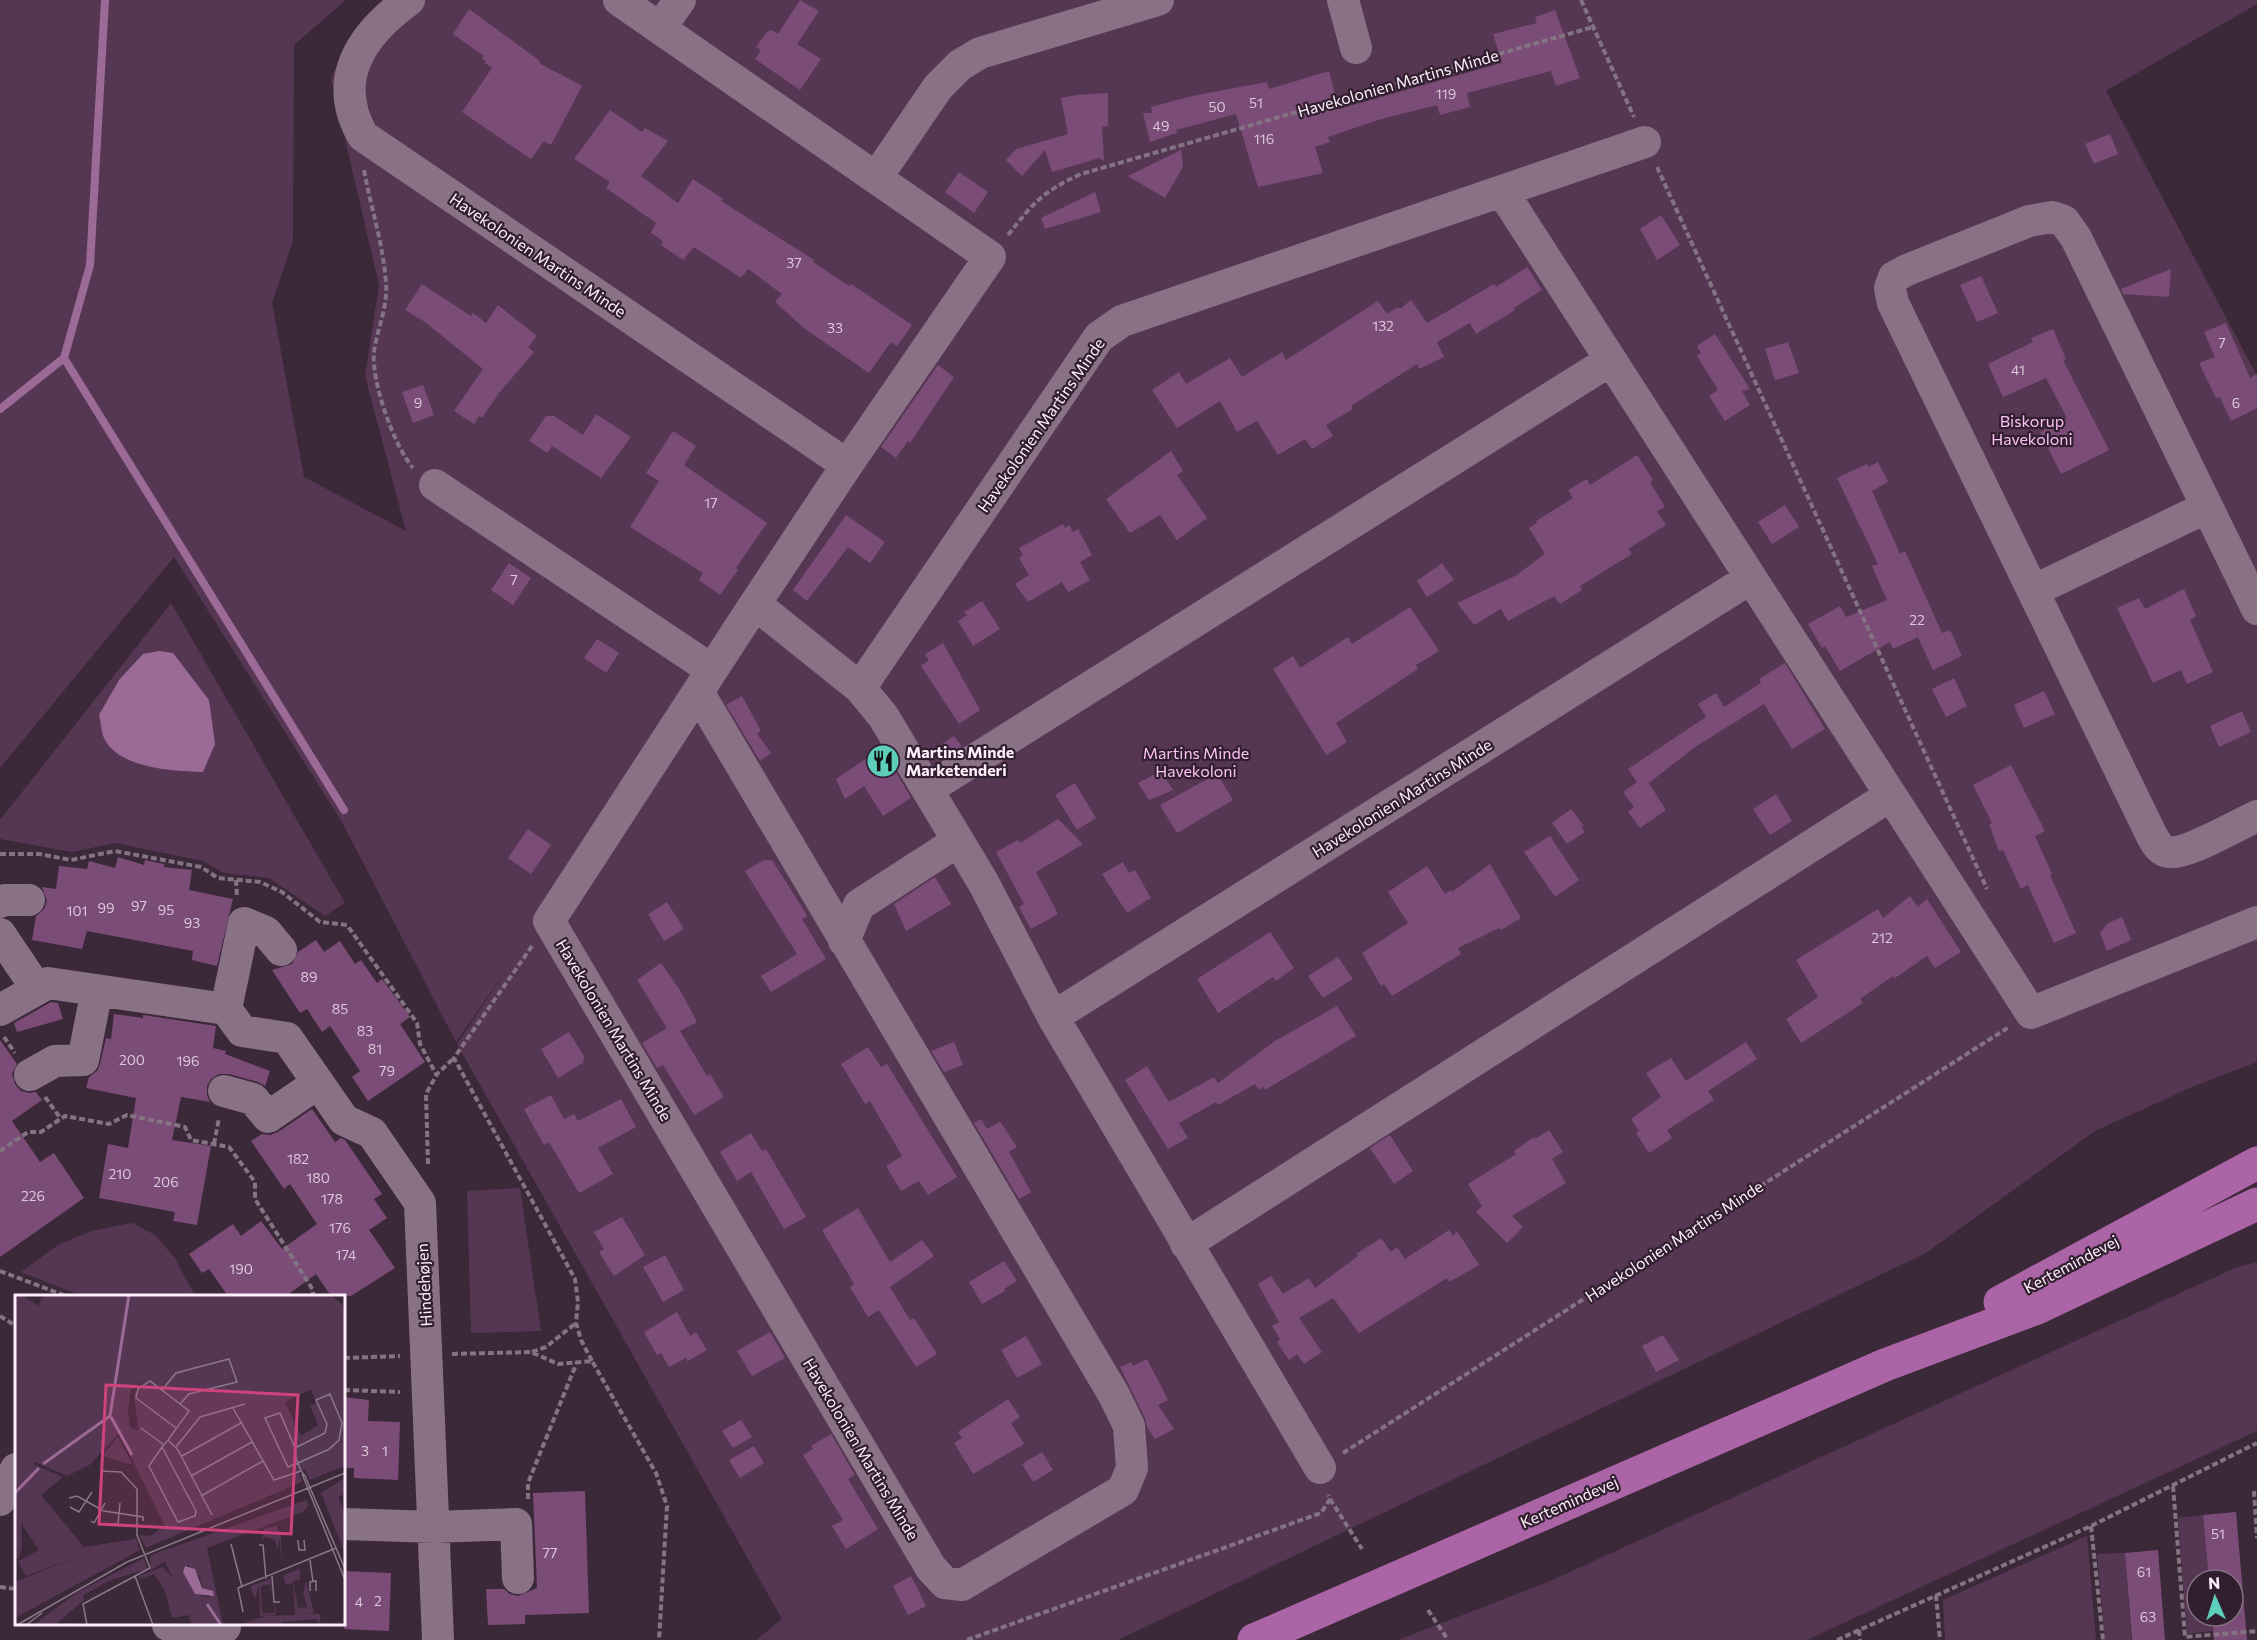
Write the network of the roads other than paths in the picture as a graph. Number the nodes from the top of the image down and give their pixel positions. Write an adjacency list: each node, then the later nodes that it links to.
1 (409, 0): 12 (street, Havekolonien Martins Minde)
2 (619, 0): 6 (street)
3 (680, 0): 6 (street)
4 (1158, 0): 9 (street)
5 (1343, 0): 7 (street)
6 (660, 28): 9 (street)
7 (1356, 48)
8 (1645, 142): 10 (street, Havekolonien Martins Minde)
9 (876, 178): 12 (street, Havekolonien Martins Minde)
10 (1502, 191): 11 (street); 20 (street, Havekolonien Martins Minde)
11 (1611, 360): 15 (street); 21 (street)
12 (847, 465): 17 (street, Havekolonien Martins Minde)
13 (435, 485): 19 (street)
14 (2207, 507): 16 (street); 16 (street); 18 (street)
15 (1751, 578): 22 (street); 33 (street, Havekolonien Martins Minde)
16 (2033, 591): 23 (street)
17 (755, 604): 19 (street, Havekolonien Martins Minde); 20 (street)
18 (2257, 609)
19 (705, 681): 27 (street, Havekolonien Martins Minde); 27 (street, Havekolonien Martins Minde)
20 (860, 688): 21 (street)
21 (928, 789): 24 (street)
22 (1891, 795): 25 (street); 39 (street)
23 (2257, 816)
24 (958, 841): 27 (street); 33 (street)
25 (2257, 922)
26 (0, 934): 29 (street)
27 (844, 941)
28 (281, 950): 31 (street)
29 (37, 989): 30 (street); 32 (street)
30 (97, 990): 31 (street); 34 (street)
31 (226, 1009): 35 (street)
32 (0, 1010)
33 (1053, 1017): 39 (street)
34 (30, 1075)
35 (318, 1083): 36 (street); 47 (street, Hindehøjen)
36 (224, 1091)
37 (2257, 1163): 40 (main road, Kertemindevej)
38 (2257, 1204): 40 (main road, Kertemindevej)
39 (1186, 1244): 43 (street)
40 (1885, 1365): 52 (main road, Kertemindevej)
41 (0, 1458): 42 (street)
42 (15, 1467)
43 (1320, 1468)
44 (15, 1470): 45 (street)
45 (0, 1500)
46 (345, 1524): 47 (street)
47 (434, 1527): 48 (street); 51 (street, Hindehøjen)
48 (518, 1578)
49 (168, 1625): 50 (street)
50 (225, 1625)
51 (438, 1640)
52 (1254, 1640)

